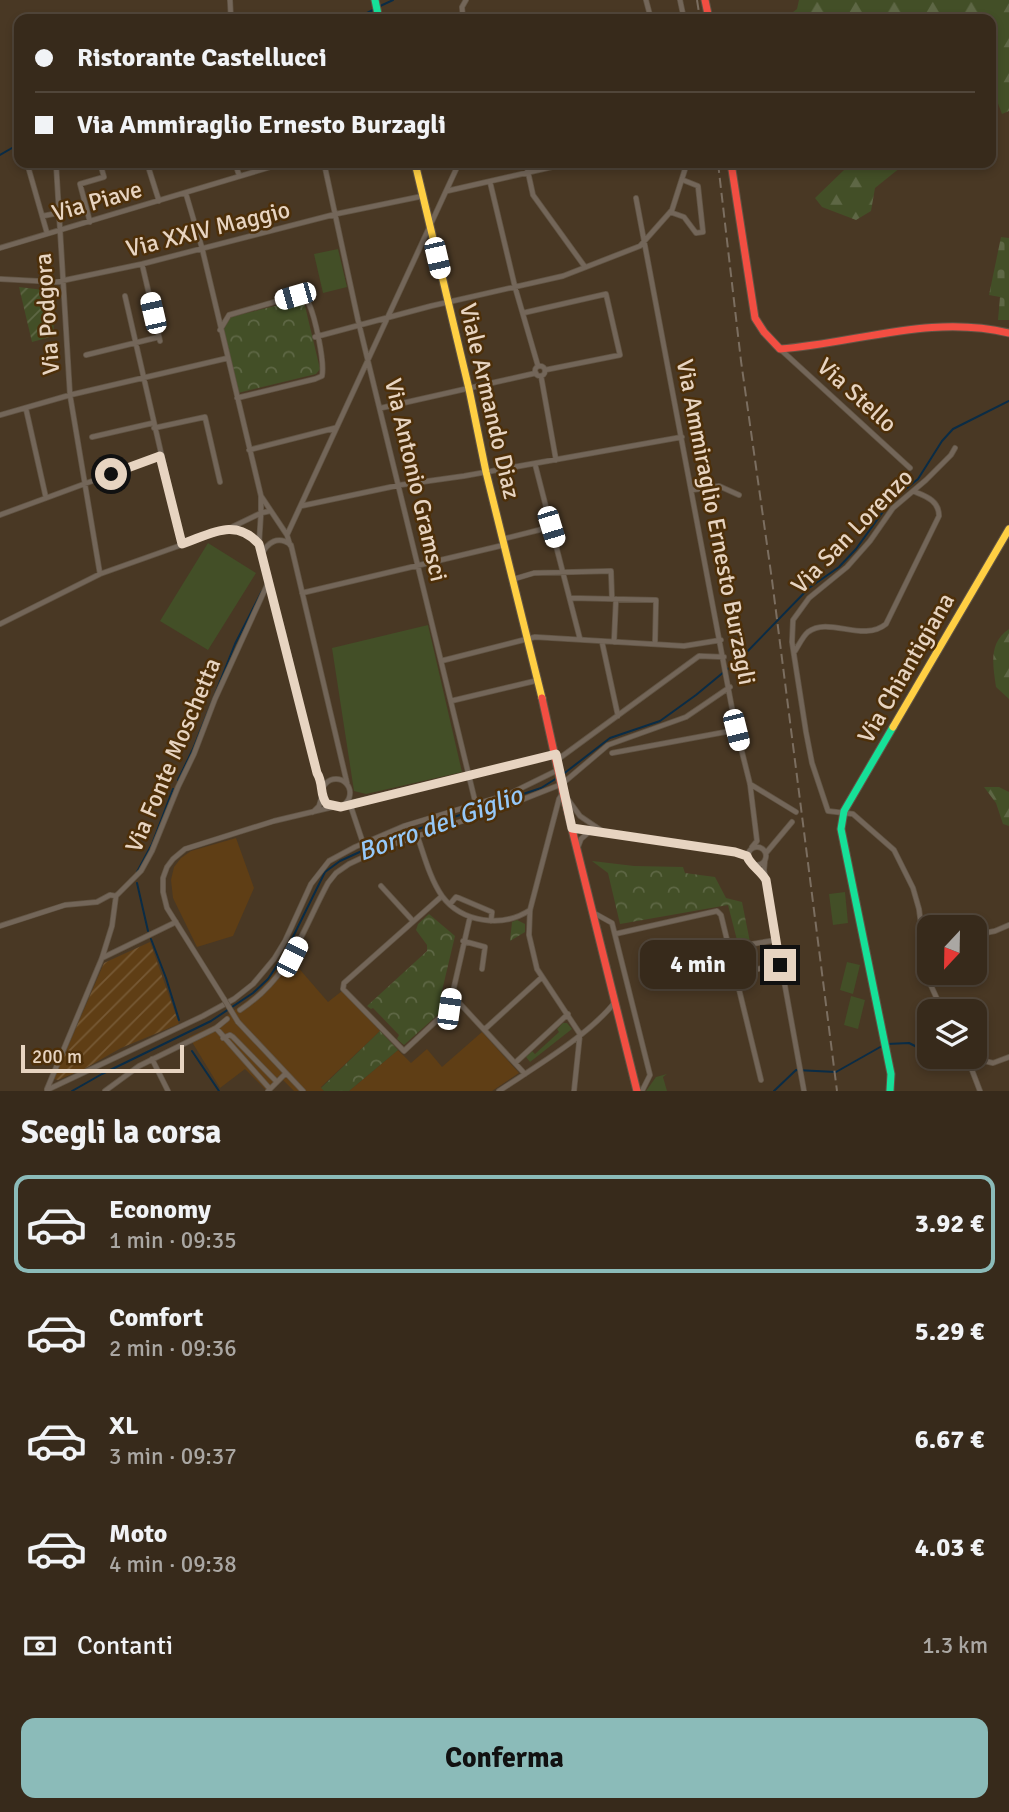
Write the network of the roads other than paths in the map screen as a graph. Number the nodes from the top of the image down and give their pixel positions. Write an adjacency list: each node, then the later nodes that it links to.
1 (29, 168): 26 (street)
2 (56, 168): 24 (street, Via Podgora)
3 (101, 168): 27 (street)
4 (149, 168): 22 (street)
5 (237, 168): 15 (street)
6 (265, 168): 15 (street, Via Piave)
7 (325, 168): 25 (street, Via Antonio Gramsci)
8 (416, 168): 20 (street, Viale Armando Diaz)
9 (457, 168): 18 (street)
10 (527, 168): 14 (street)
11 (547, 168): 14 (street)
12 (686, 168): 16 (street)
13 (733, 168): 48 (street)
14 (528, 172): 17 (street); 35 (street)
15 (239, 175): 19 (street, Via Piave)
16 (683, 180): 23 (street); 23 (street)
17 (490, 182): 18 (street); 38 (street)
18 (446, 191): 28 (street)
19 (186, 194): 22 (street, Via Piave); 33 (street)
20 (423, 196): 25 (street, Via XXIV Maggio); 28 (street, Viale Armando Diaz)
21 (636, 198): 31 (street, Via Ammiraglio Ernesto Burzagli)
22 (159, 201): 27 (street, Via Piave)
23 (670, 212): 31 (street)
24 (58, 213): 26 (street); 29 (street, Via Podgora)
25 (336, 214): 33 (street, Via XXIV Maggio); 43 (street, Via Antonio Gramsci)
26 (43, 216): 30 (street)
27 (90, 222): 29 (street, Via Piave)
28 (430, 227): 40 (street, Viale Armando Diaz); 42 (street)
29 (59, 230): 30 (street, Via Piave); 37 (street, Via Podgora)
30 (47, 233): 32 (street, Via Piave)
31 (645, 242): 35 (street); 65 (street, Via Ammiraglio Ernesto Burzagli)
32 (0, 248)
33 (202, 248): 34 (street, Via XXIV Maggio); 44 (street)
34 (142, 264): 37 (street, Via XXIV Maggio); 47 (street)
35 (585, 267): 38 (street)
36 (0, 279): 37 (street, Via XXIV Maggio)
37 (62, 281): 57 (street, Via Podgora)
38 (515, 287): 40 (street); 41 (street)
39 (125, 296): 47 (street)
40 (447, 303): 42 (street); 56 (street, Viale Armando Diaz)
41 (523, 313): 52 (street); 53 (street)
42 (386, 319): 43 (street); 51 (street)
43 (360, 325): 46 (street); 51 (street, Via Antonio Gramsci)
44 (220, 330): 46 (street); 50 (street)
45 (1009, 333): 48 (street)
46 (316, 336): 58 (street)
47 (135, 343): 49 (street); 55 (street)
48 (780, 349): 71 (street, Via Stello)
49 (86, 355)
50 (228, 358): 55 (street); 58 (street)
51 (369, 359): 59 (street, Via Antonio Gramsci); 63 (street)
52 (538, 366): 53 (street); 54 (street)
53 (545, 370): 54 (street)
54 (538, 374): 56 (street); 69 (street)
55 (144, 380): 57 (street); 62 (street)
56 (469, 389): 59 (street); 72 (street, Viale Armando Diaz)
57 (70, 395): 60 (street); 74 (street, Via Podgora)
58 (237, 398): 67 (street)
59 (381, 408): 75 (street, Via Antonio Gramsci)
60 (26, 409): 61 (street); 80 (street)
61 (0, 415)
62 (153, 426): 64 (street); 68 (street); 73 (street)
63 (336, 428): 67 (street); 81 (street)
64 (92, 437)
65 (682, 437): 69 (street); 76 (street, Via Ammiraglio Ernesto Burzagli)
66 (955, 448): 77 (street, Via San Lorenzo)
67 (249, 450): 79 (street)
68 (160, 456): 74 (street); 90 (street)
69 (556, 460): 70 (street)
70 (535, 464): 72 (street); 86 (street)
71 (910, 468)
72 (486, 472): 75 (street); 89 (street, Viale Armando Diaz)
73 (220, 482)
74 (85, 484): 80 (street); 96 (street, Via Podgora)
75 (400, 485): 81 (street); 94 (street, Via Antonio Gramsci)
76 (692, 490): 78 (street); 104 (street, Via Ammiraglio Ernesto Burzagli)
77 (912, 491): 109 (street, Via San Lorenzo); 109 (street)
78 (739, 495)
79 (261, 496): 82 (street); 83 (street)
80 (47, 498): 84 (street)
81 (300, 506): 88 (street)
82 (270, 511): 83 (street); 88 (street)
83 (261, 513): 85 (street); 91 (street)
84 (0, 515)
85 (232, 527): 90 (street); 91 (street)
86 (551, 527): 89 (street); 95 (street)
87 (1009, 530): 132 (street, Via Chiantigiana)
88 (287, 535): 92 (street)
89 (504, 542): 94 (street); 97 (street, Viale Armando Diaz)
90 (182, 544): 96 (street)
91 (259, 544): 93 (street)
92 (291, 545): 93 (street); 99 (street)
93 (261, 555): 98 (street)
94 (418, 565): 99 (street); 111 (street, Via Antonio Gramsci)
95 (564, 572): 97 (street); 100 (street); 101 (street)
96 (100, 574): 102 (street)
97 (514, 579): 103 (street, Viale Armando Diaz)
98 (268, 583): 124 (street); 148 (street, Via Fonte Moschetta)
99 (302, 593): 123 (street)
100 (570, 598): 101 (street); 105 (street)
101 (614, 599): 107 (street); 108 (street)
102 (0, 625)
103 (529, 639): 105 (street); 111 (street); 112 (street, Viale Armando Diaz)
104 (721, 639): 108 (street); 110 (street, Via Ammiraglio Ernesto Burzagli)
105 (580, 640): 106 (street)
106 (602, 642): 107 (street); 115 (street)
107 (614, 642): 108 (street)
108 (654, 644)
109 (794, 652): 132 (street, Via San Lorenzo)
110 (724, 659): 113 (street, Via Ammiraglio Ernesto Burzagli); 115 (street)
111 (441, 661): 114 (street, Via Antonio Gramsci)
112 (538, 680): 114 (street); 118 (street, Viale Armando Diaz)
113 (730, 687): 116 (street, Via Ammiraglio Ernesto Burzagli); 121 (street)
114 (451, 701): 120 (street, Via Antonio Gramsci)
115 (618, 716): 118 (street)
116 (736, 730): 117 (street); 122 (street, Via Ammiraglio Ernesto Burzagli)
117 (612, 753)
118 (557, 757): 119 (street, Viale Armando Diaz); 120 (street)
119 (559, 770): 121 (street, Viale Armando Diaz); 130 (street)
120 (469, 775): 128 (street); 130 (street, Via Antonio Gramsci)
121 (562, 784): 125 (street); 127 (street, Viale Armando Diaz)
122 (750, 784): 133 (street); 143 (street, Via Ammiraglio Ernesto Burzagli)
123 (348, 785): 124 (street); 128 (street); 131 (street)
124 (323, 787): 126 (street)
125 (550, 789): 127 (street); 140 (street)
126 (323, 796): 131 (street); 134 (street)
127 (563, 797): 135 (street); 137 (street, Viale Armando Diaz); 151 (street)
128 (364, 801): 129 (street)
129 (350, 804): 131 (street); 141 (street)
130 (476, 805): 141 (street)
131 (341, 807): 134 (street)
132 (844, 811): 153 (street); 201 (street)
133 (796, 812)
134 (313, 813): 158 (street)
135 (586, 821): 137 (street); 139 (street)
136 (792, 822): 144 (street)
137 (572, 828): 138 (street); 142 (street, Viale Armando Diaz)
138 (590, 831): 139 (street); 142 (street)
139 (603, 832): 143 (street)
140 (417, 835): 149 (street); 174 (street)
141 (363, 844): 192 (street)
142 (577, 848): 152 (street, Viale Armando Diaz)
143 (750, 851): 144 (street); 145 (street)
144 (765, 857): 145 (street); 146 (street)
145 (754, 864): 146 (street)
146 (766, 880): 164 (street)
147 (381, 886): 156 (street)
148 (116, 896): 161 (street); 167 (street)
149 (442, 896): 150 (street); 156 (street)
150 (450, 904): 154 (street); 157 (street)
151 (530, 910): 155 (street); 159 (street)
152 (594, 913): 163 (street); 173 (street, Viale Armando Diaz)
153 (920, 915)
154 (470, 916): 157 (street); 165 (street)
155 (518, 916): 157 (street); 159 (street)
156 (413, 921): 172 (street)
157 (491, 921)
158 (176, 922): 167 (street); 188 (street, bridge)
159 (528, 922): 171 (street)
160 (1009, 925): 162 (street)
161 (0, 926)
162 (987, 933)
163 (615, 934): 166 (street); 199 (street)
164 (776, 940): 166 (street); 168 (street)
165 (463, 941): 169 (street); 172 (street)
166 (729, 948): 170 (street)
167 (102, 958): 192 (street)
168 (780, 965): 170 (street); 200 (street)
169 (482, 969)
170 (735, 973): 190 (street)
171 (541, 977): 176 (street); 180 (street)
172 (451, 994): 180 (street)
173 (615, 1001): 175 (street); 177 (street, Viale Armando Diaz)
174 (242, 1009)
175 (608, 1011): 177 (street); 181 (street)
176 (568, 1014): 181 (street); 186 (street)
177 (619, 1015): 199 (street, Viale Armando Diaz)
178 (227, 1019): 179 (street)
179 (216, 1028): 182 (street); 184 (street)
180 (485, 1029): 186 (street)
181 (580, 1034): 189 (street); 198 (street)
182 (223, 1038): 191 (street); 193 (street)
183 (1009, 1057): 185 (street)
184 (152, 1059): 194 (street); 195 (street)
185 (987, 1062)
186 (515, 1063): 189 (street)
187 (972, 1069): 202 (street)
188 (286, 1073): 191 (street); 196 (street)
189 (525, 1074): 197 (street)
190 (761, 1080)
191 (276, 1082): 193 (street)
192 (46, 1090)
193 (269, 1090)
194 (105, 1091)
195 (168, 1091)
196 (303, 1091)
197 (499, 1091)
198 (573, 1091)
199 (639, 1091)
200 (804, 1091)
201 (890, 1091)
202 (981, 1091)

